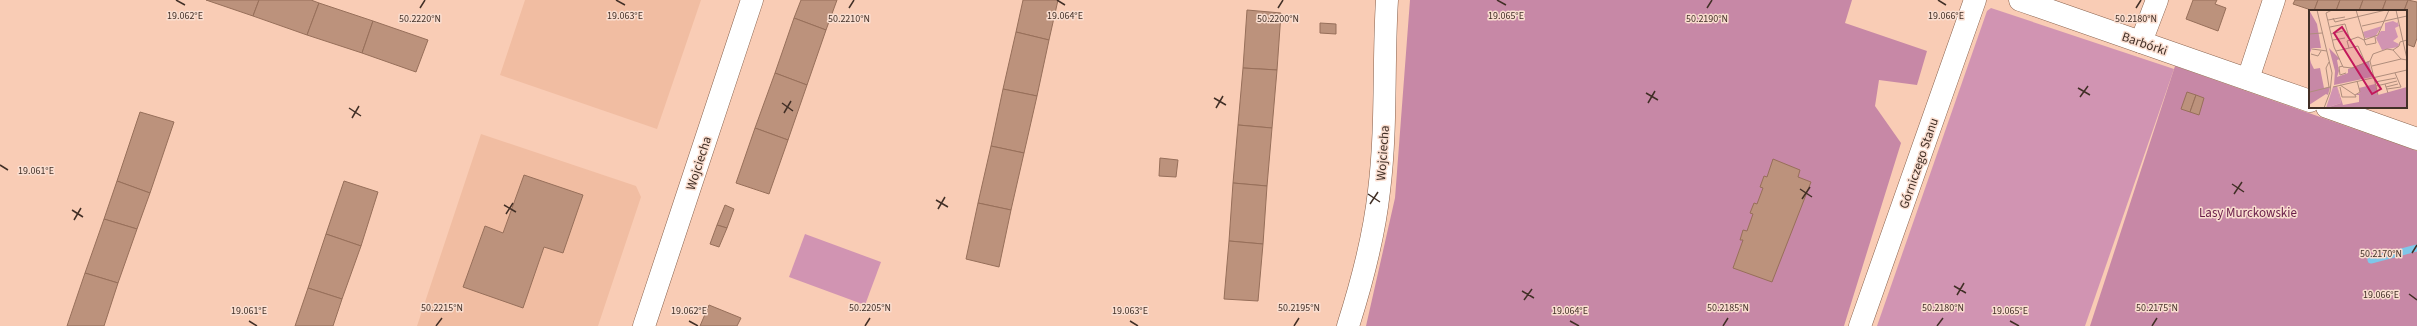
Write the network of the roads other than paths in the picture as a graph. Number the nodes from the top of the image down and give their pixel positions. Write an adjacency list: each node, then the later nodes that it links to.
1 (752, 0): 12 (street, Wojciecha)
2 (1387, 0): 13 (street, Wojciecha)
3 (1975, 0): 14 (street, Górniczego Stanu)
4 (2020, 0): 7 (street, Barbórki)
5 (2157, 0): 7 (street)
6 (2274, 0): 8 (street)
7 (2142, 42): 8 (street, Barbórki)
8 (2248, 79): 9 (street, Barbórki)
9 (2309, 101)
10 (2330, 108): 11 (street)
11 (2417, 139)
12 (644, 326)
13 (1348, 326)
14 (1860, 326)

